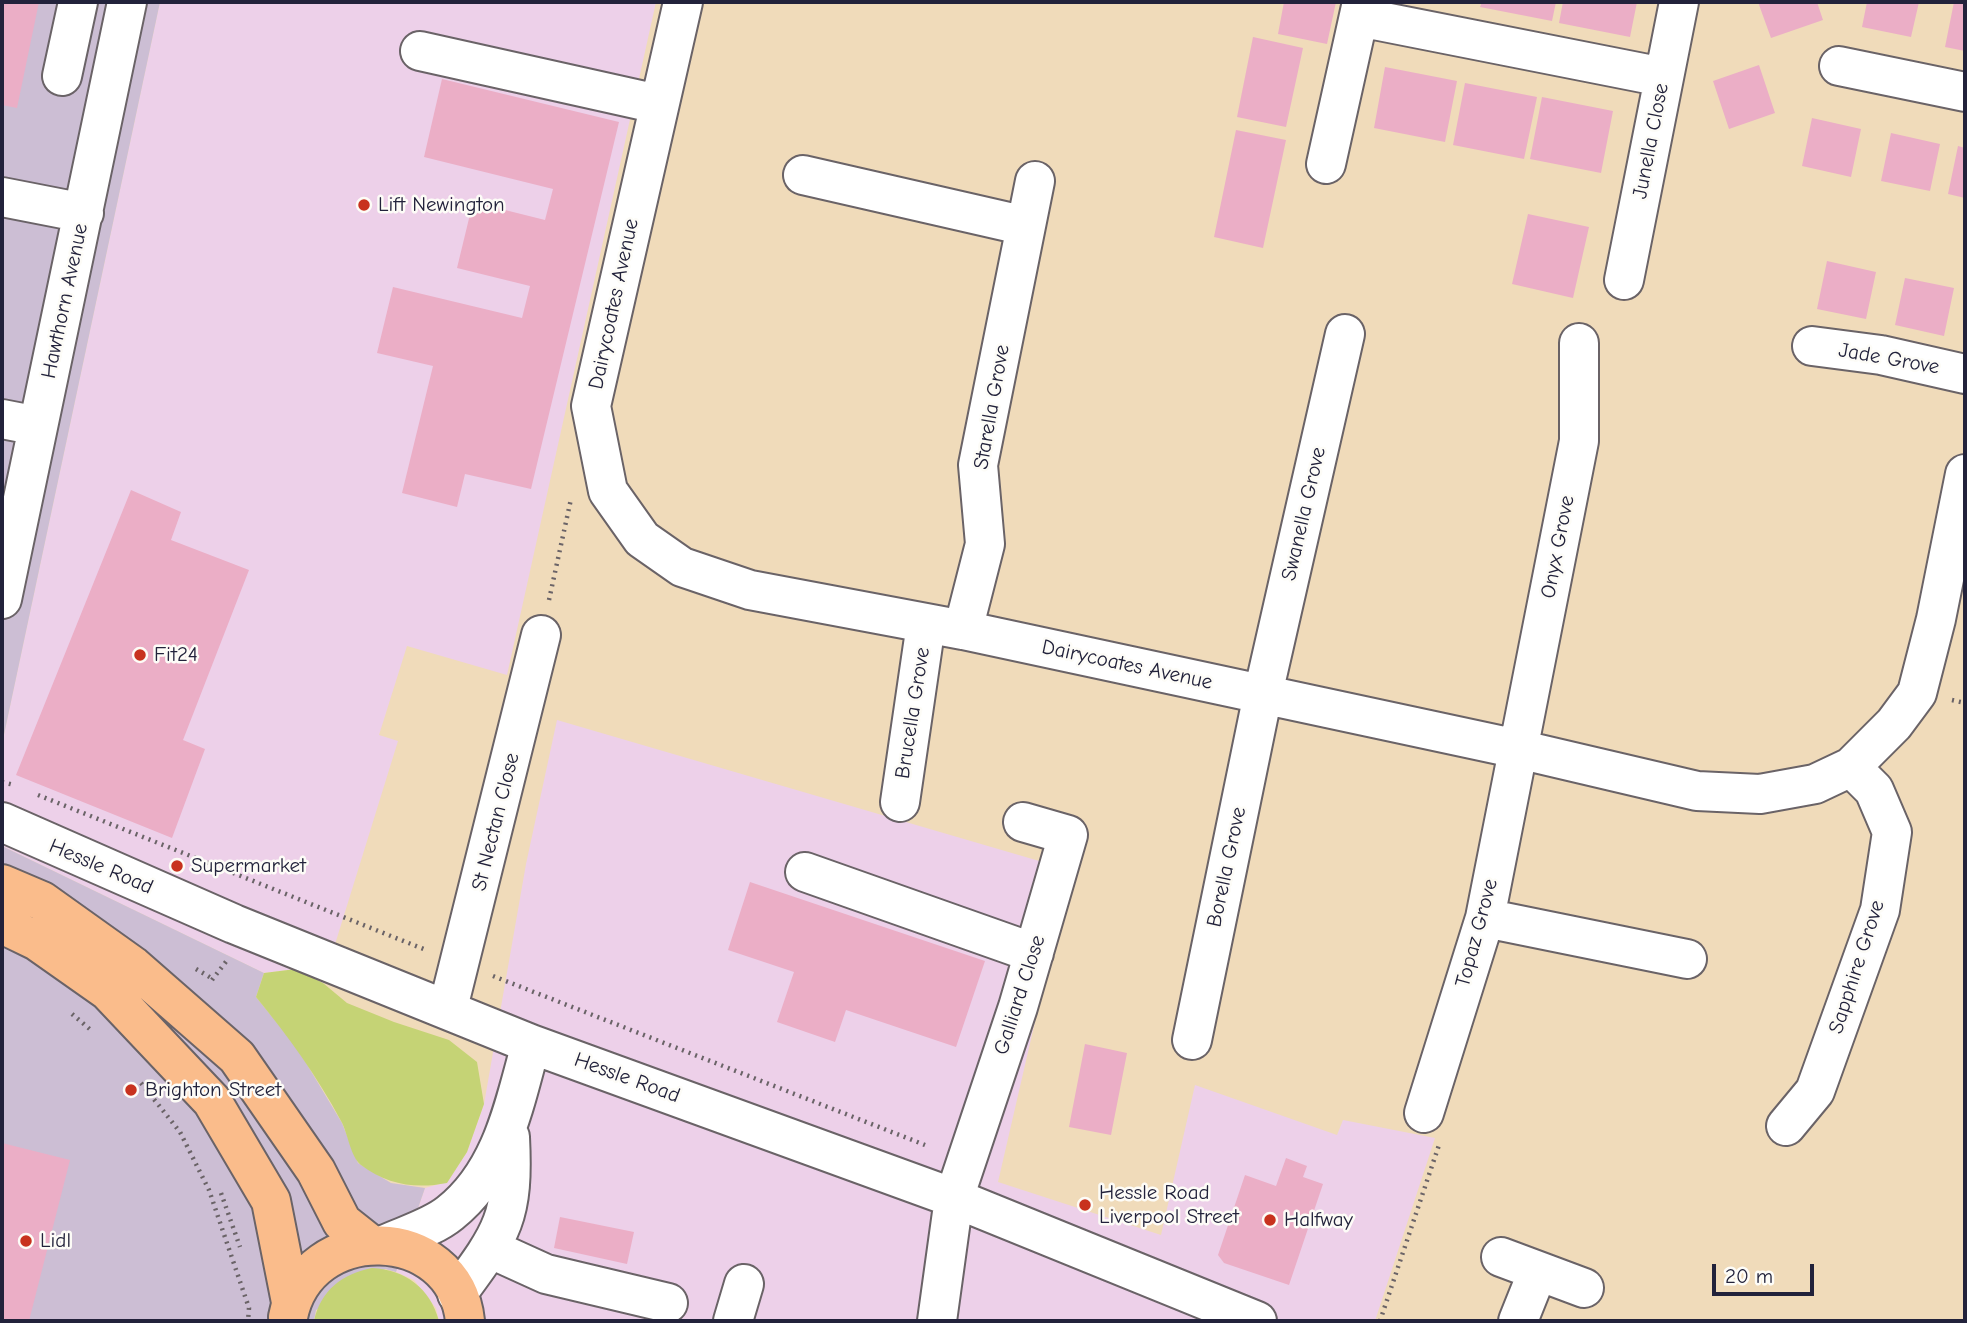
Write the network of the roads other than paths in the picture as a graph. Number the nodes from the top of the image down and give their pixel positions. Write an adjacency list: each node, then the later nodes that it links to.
1 (78, 2): 8 (street)
2 (127, 2): 16 (street, Hawthorn Avenue)
3 (683, 2): 11 (street, Dairycoates Avenue)
4 (1679, 2): 9 (street, Junella Close)
5 (1360, 9): 9 (street); 12 (street)
6 (420, 51): 11 (street)
7 (1839, 66): 10 (street)
8 (62, 76)
9 (1663, 77): 18 (street, Junella Close)
10 (1965, 92)
11 (658, 104): 27 (street, Dairycoates Avenue)
12 (1326, 164)
13 (803, 175): 17 (street)
14 (1035, 181): 17 (street, Starella Grove)
15 (2, 197): 16 (street)
16 (83, 213): 23 (street, Hawthorn Avenue)
17 (1026, 226): 28 (street, Starella Grove)
18 (1624, 280)
19 (1345, 334): 30 (street, Swanella Grove)
20 (1579, 343): 31 (street, Onyx Grove)
21 (1812, 346): 22 (street, Jade Grove)
22 (1965, 374)
23 (20, 422): 26 (street, Hawthorn Avenue)
24 (1965, 474): 25 (street, Dairycoates Avenue)
25 (1962, 513): 32 (street, Dairycoates Avenue)
26 (2, 599)
27 (926, 624): 28 (street, Dairycoates Avenue); 33 (street, Brucella Grove)
28 (963, 630): 30 (street, Dairycoates Avenue)
29 (541, 635): 42 (street, St Nectan Close)
30 (1263, 694): 31 (street, Dairycoates Avenue); 43 (street, Borella Grove)
31 (1518, 749): 32 (street, Dairycoates Avenue); 38 (street, Topaz Grove)
32 (1852, 767): 47 (street, Sapphire Grove)
33 (900, 802)
34 (2, 822): 42 (street, Hessle Road)
35 (1023, 822): 40 (street, Galliard Close)
36 (805, 872): 40 (street)
37 (2, 884): 49 (main road)
38 (1485, 918): 41 (street); 45 (street, Topaz Grove)
39 (2, 924): 57 (main road)
40 (1034, 953): 48 (street, Galliard Close)
41 (1686, 959)
42 (448, 1008): 44 (street, Hessle Road)
43 (1192, 1040)
44 (531, 1044): 46 (street); 48 (street, Hessle Road)
45 (1424, 1113)
46 (509, 1121): 49 (street); 50 (street)
47 (1786, 1126)
48 (954, 1198): 59 (street, Galliard Close); 60 (street, Hessle Road)
49 (379, 1244): 56 (main road); 57 (main road)
50 (491, 1249): 55 (street); 56 (street)
51 (1501, 1257): 52 (street)
52 (1538, 1271): 54 (street); 61 (street)
53 (744, 1284): 58 (street)
54 (1584, 1288)
55 (668, 1303)
56 (461, 1308)
57 (289, 1312)
58 (733, 1321)
59 (937, 1321)
60 (1257, 1321)
61 (1518, 1321)

